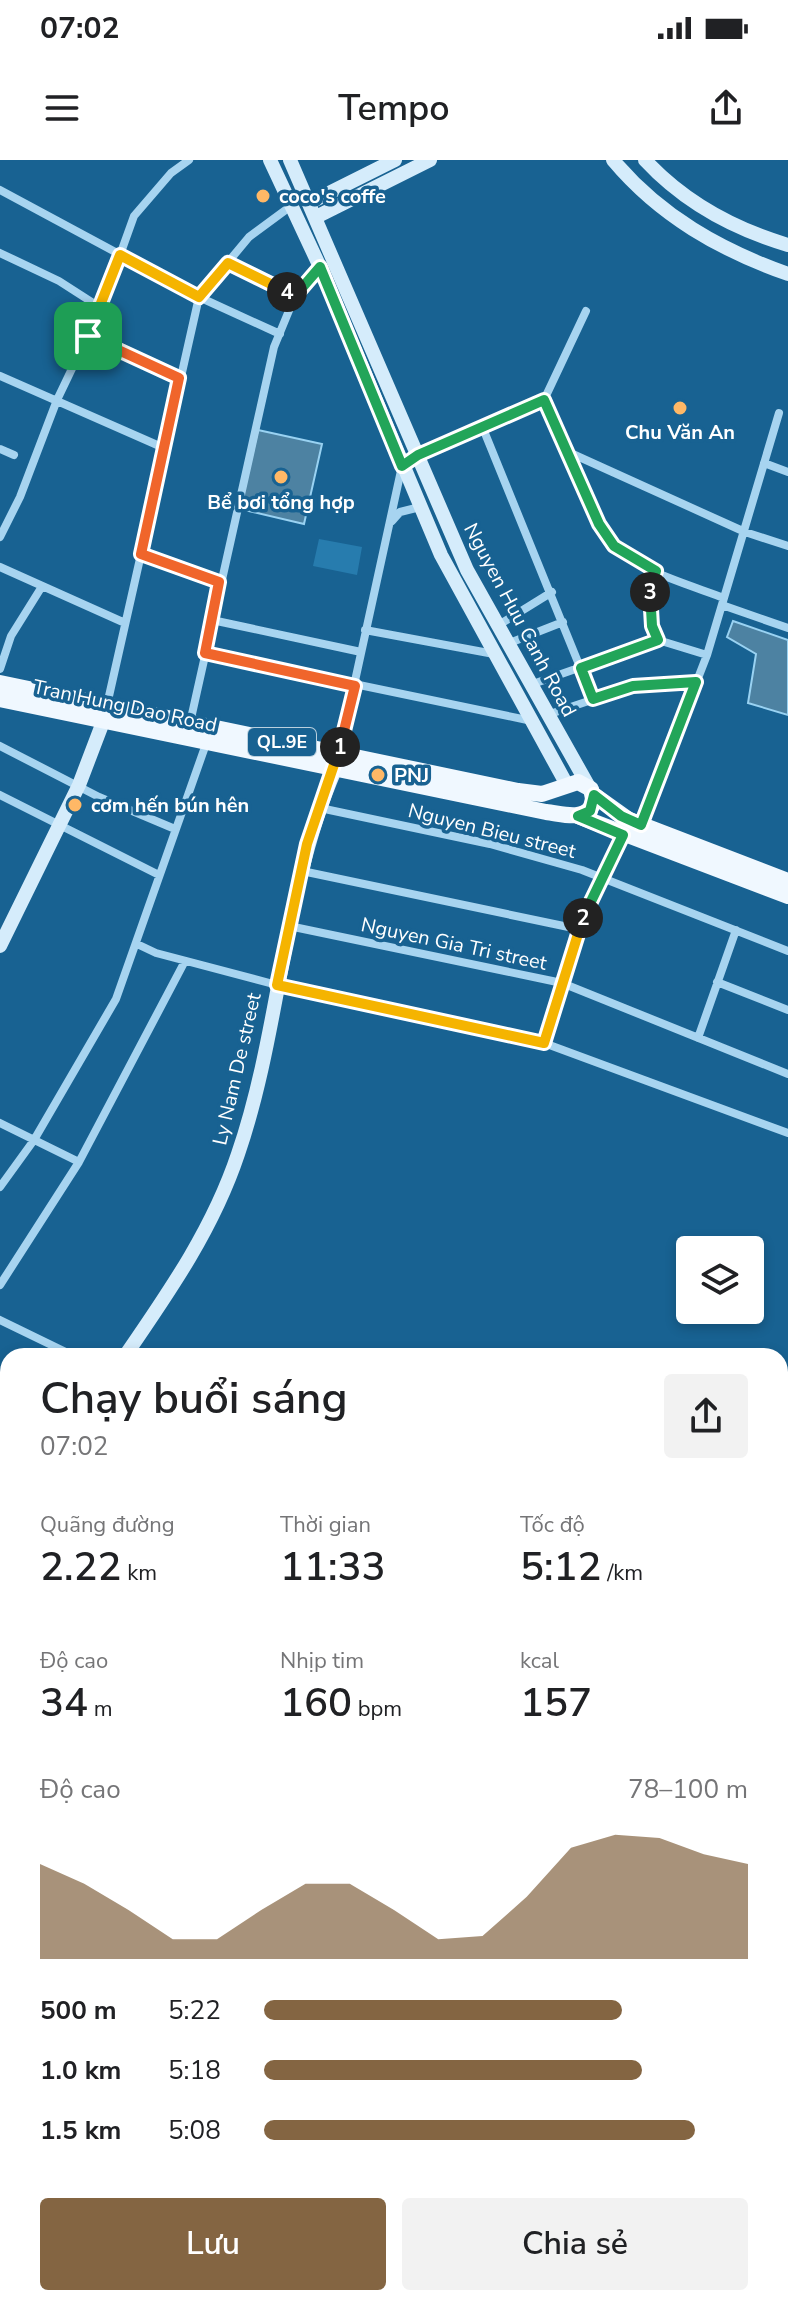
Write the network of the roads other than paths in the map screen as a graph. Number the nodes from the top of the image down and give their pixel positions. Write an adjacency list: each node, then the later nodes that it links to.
1 (189, 160): 14 (street)
2 (270, 160): 10 (street, Nguyen Huu Canh Road)
3 (290, 160): 9 (street, Nguyen Huu Canh Road)
4 (395, 160): 9 (street)
5 (430, 160): 11 (street)
6 (613, 160): 17 (street)
7 (645, 160): 12 (street)
8 (0, 190): 14 (street)
9 (309, 201): 10 (street); 11 (street, Nguyen Huu Canh Road)
10 (291, 206): 15 (street); 16 (street, Nguyen Huu Canh Road)
11 (316, 217): 34 (street, Nguyen Huu Canh Road)
12 (788, 245)
13 (0, 253): 20 (street)
14 (120, 255): 19 (street); 20 (street)
15 (228, 263): 18 (street); 19 (street)
16 (320, 267): 18 (street); 36 (street, Nguyen Huu Canh Road)
17 (788, 274)
18 (295, 296): 22 (street)
19 (199, 297): 22 (street); 25 (street)
20 (101, 308): 23 (street)
21 (586, 311): 27 (street)
22 (280, 334): 47 (street)
23 (88, 336): 25 (street); 26 (street)
24 (0, 376): 26 (street)
25 (179, 378): 30 (street)
26 (57, 400): 30 (street); 42 (street)
27 (544, 400): 29 (street); 32 (street)
28 (779, 413): 35 (street)
29 (482, 426): 34 (street); 49 (street)
30 (164, 448): 44 (street)
31 (0, 449): 33 (street)
32 (566, 451): 41 (street); 46 (street)
33 (14, 455)
34 (418, 455): 36 (street); 38 (street, Nguyen Huu Canh Road)
35 (764, 463): 37 (street); 41 (street)
36 (402, 466): 39 (street, Nguyen Huu Canh Road); 40 (street)
37 (788, 472)
38 (438, 502): 39 (street); 54 (street, Nguyen Huu Canh Road)
39 (420, 507): 40 (street); 61 (street, Nguyen Huu Canh Road)
40 (388, 529): 56 (street)
41 (745, 532): 43 (street); 50 (street)
42 (0, 537)
43 (788, 546)
44 (141, 554): 47 (street); 53 (street)
45 (0, 567): 48 (street)
46 (656, 571): 50 (street); 57 (street)
47 (219, 582): 51 (street)
48 (41, 588): 53 (street); 64 (street)
49 (552, 592): 52 (street); 54 (street)
50 (723, 601): 55 (street); 62 (street)
51 (212, 620): 59 (street); 60 (street)
52 (563, 622): 58 (street); 63 (street)
53 (125, 623): 71 (street)
54 (497, 626): 58 (street, Nguyen Huu Canh Road)
55 (788, 628)
56 (365, 630): 59 (street); 61 (street)
57 (658, 640): 62 (street); 63 (street)
58 (507, 644): 67 (street, Nguyen Huu Canh Road)
59 (361, 652): 68 (street)
60 (205, 653): 68 (street); 73 (street)
61 (495, 655): 72 (street, Nguyen Huu Canh Road)
62 (707, 655): 65 (street)
63 (581, 668): 67 (street); 70 (street)
64 (0, 669)
65 (696, 682): 70 (street); 84 (street)
66 (0, 683): 71 (main road, Tran Hung Dao Road / QL.9E)
67 (530, 685): 72 (street, Nguyen Huu Canh Road)
68 (355, 686): 72 (street); 76 (street)
69 (0, 699): 71 (main road, Tran Hung Dao Road / QL.9E)
70 (593, 699): 72 (street)
71 (105, 714): 73 (main road, Tran Hung Dao Road / QL.9E); 74 (main road, Tran Hung Dao Road / QL.9E); 77 (street)
72 (540, 718): 78 (street, Nguyen Huu Canh Road); 79 (street, Nguyen Huu Canh Road)
73 (190, 723): 76 (main road, Tran Hung Dao Road / QL.9E)
74 (206, 744): 76 (main road, Tran Hung Dao Road / QL.9E); 85 (street)
75 (0, 746): 77 (street)
76 (337, 762): 78 (main road, Tran Hung Dao Road / QL.9E); 81 (street, Ly Nam De street); 82 (main road, Tran Hung Dao Road / QL.9E)
77 (79, 785): 83 (street); 85 (street)
78 (565, 787): 79 (main road); 82 (main road)
79 (591, 791): 82 (main road); 84 (main road)
80 (0, 795): 83 (street)
81 (318, 807): 87 (street, Ly Nam De street); 89 (street, Nguyen Bieu street)
82 (575, 816): 86 (main road, Tran Hung Dao Road / QL.9E)
83 (61, 823): 88 (street); 96 (street)
84 (641, 825): 90 (main road)
85 (175, 829): 88 (street)
86 (623, 835): 89 (street); 91 (main road, Tran Hung Dao Road / QL.9E)
87 (302, 871): 92 (street, Ly Nam De street); 93 (street)
88 (159, 875): 95 (street)
89 (602, 877): 93 (street); 94 (street, Nguyen Bieu street)
90 (788, 881)
91 (788, 896)
92 (289, 926): 100 (street, Nguyen Gia Tri street); 101 (street, Ly Nam De street)
93 (578, 929): 100 (street)
94 (736, 930): 97 (street, Nguyen Bieu street); 99 (street)
95 (137, 944): 98 (street); 108 (street)
96 (0, 946)
97 (788, 951)
98 (185, 961): 101 (street); 109 (street)
99 (717, 982): 102 (street); 103 (street)
100 (562, 983): 103 (street, Nguyen Gia Tri street); 104 (street)
101 (277, 985): 104 (street); 114 (street, Ly Nam De street)
102 (788, 1010)
103 (698, 1038): 105 (street, Nguyen Gia Tri street)
104 (544, 1043): 107 (street)
105 (788, 1074)
106 (0, 1123): 108 (street)
107 (788, 1133)
108 (34, 1140): 109 (street); 110 (street)
109 (79, 1162): 111 (street)
110 (0, 1187)
111 (0, 1285)
112 (0, 1320): 113 (street)
113 (58, 1348)
114 (131, 1348)

